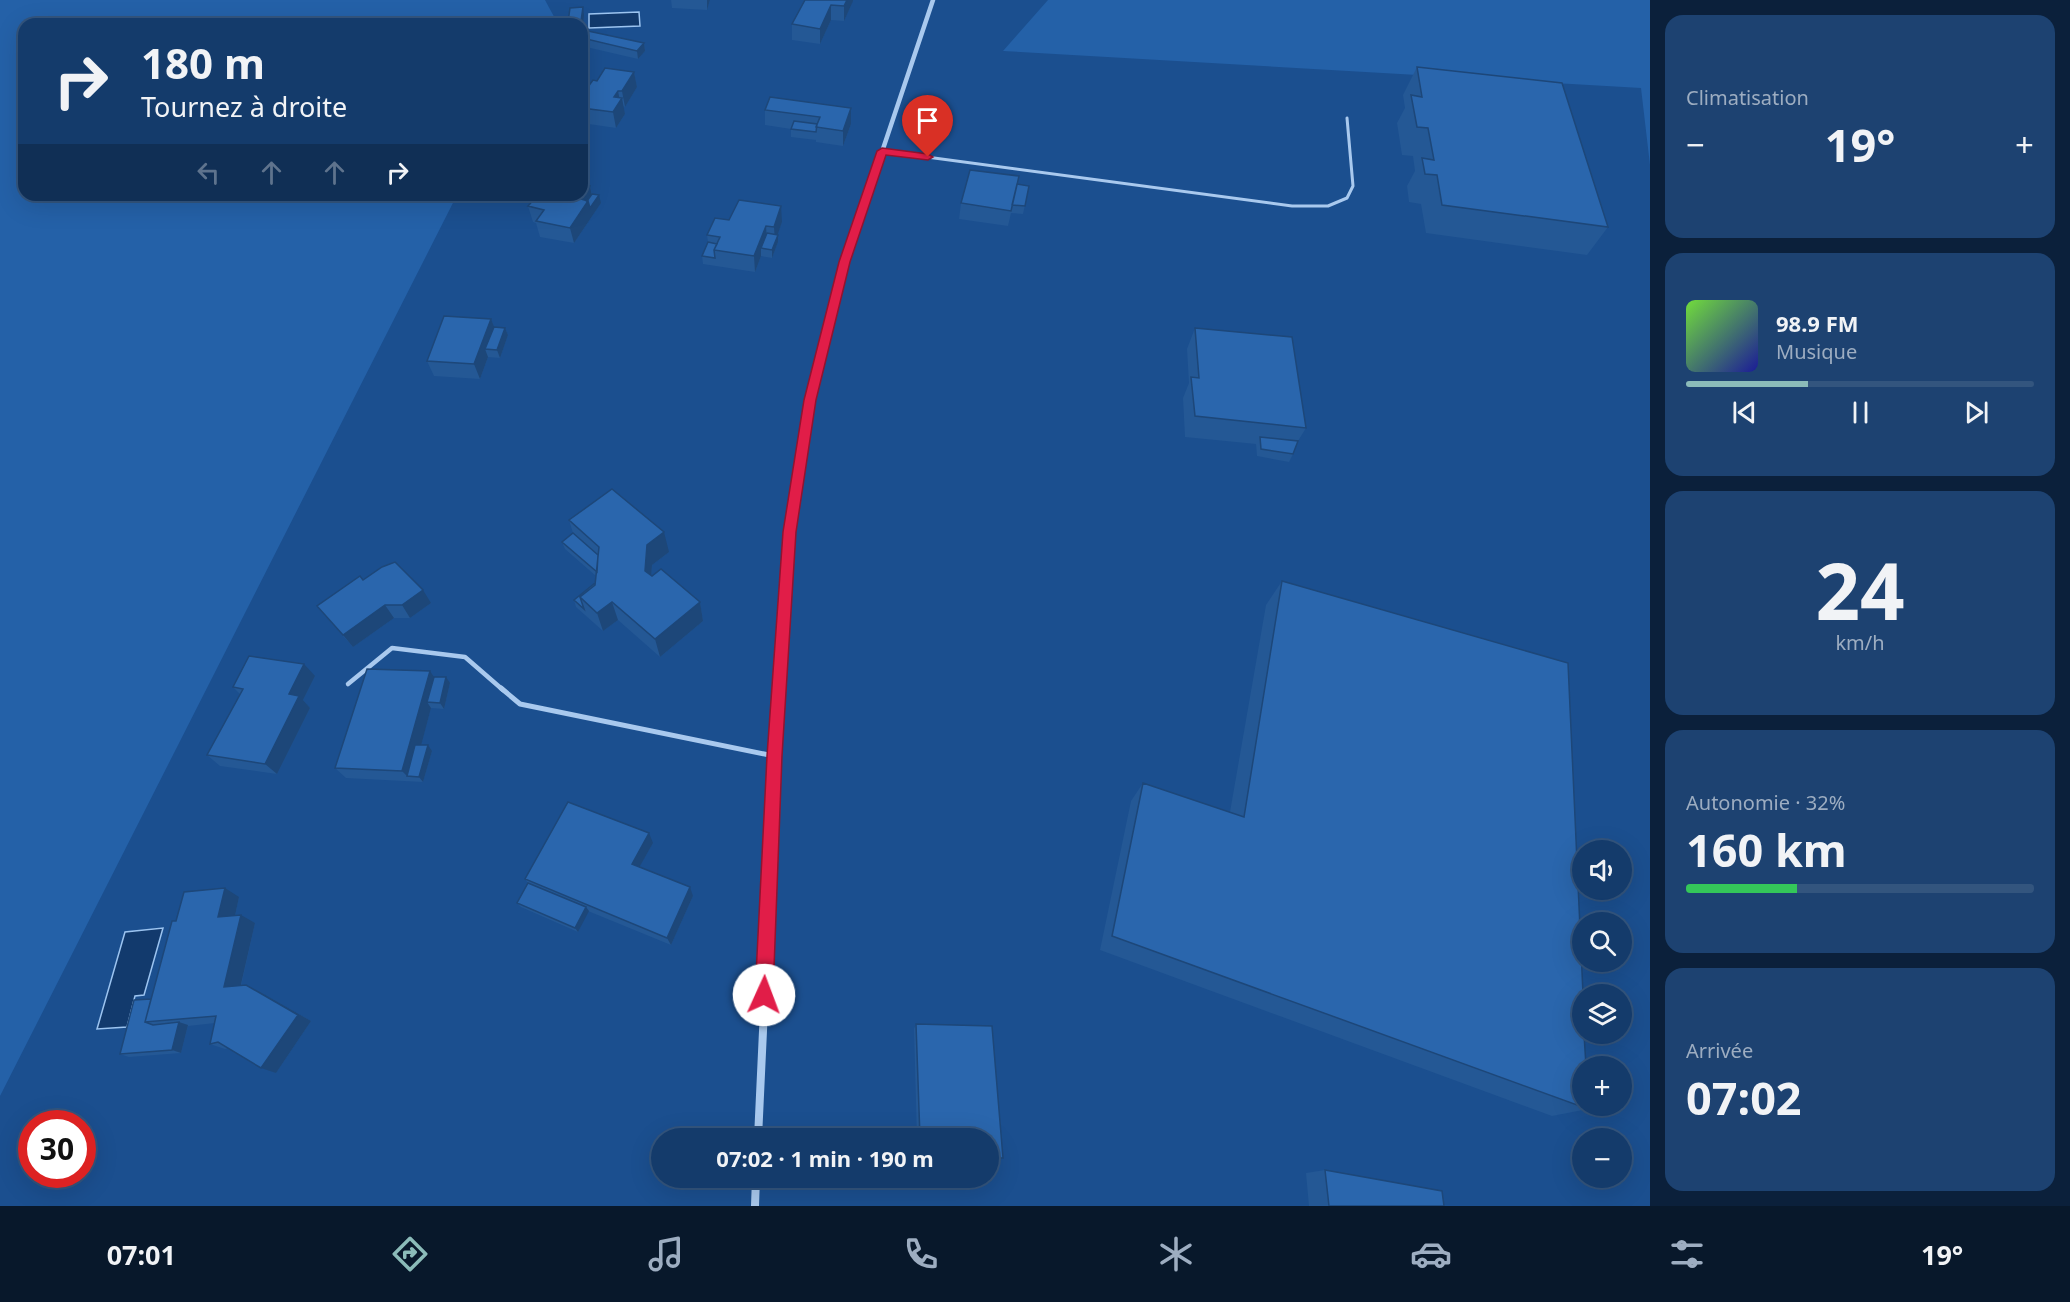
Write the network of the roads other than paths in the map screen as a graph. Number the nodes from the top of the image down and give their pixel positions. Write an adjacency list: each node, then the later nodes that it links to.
1 (933, 0): 3 (street)
2 (1347, 118): 3 (lane)
3 (882, 151): 5 (street)
4 (348, 684): 5 (lane)
5 (774, 756): 6 (street)
6 (758, 1128)
7 (756, 1188): 8 (street)
8 (755, 1206)

